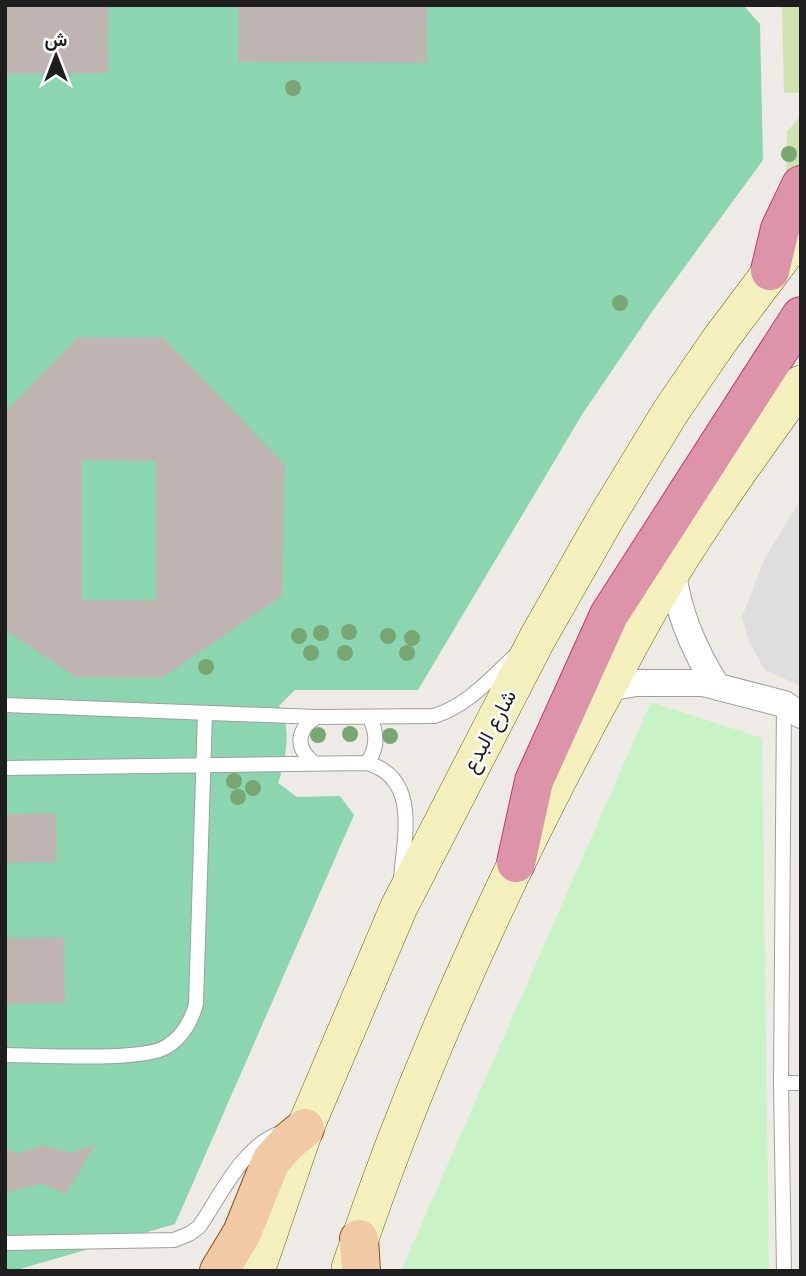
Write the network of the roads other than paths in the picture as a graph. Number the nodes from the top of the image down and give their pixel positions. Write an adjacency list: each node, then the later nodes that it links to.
1 (801, 185): 3 (highway)
2 (801, 232): 3 (main road, شارع البدع)
3 (770, 271): 7 (main road, شارع البدع)
4 (801, 316): 19 (highway)
5 (801, 384): 6 (main road)
6 (673, 572): 8 (street); 9 (main road)
7 (537, 639): 14 (lane); 20 (main road, شارع البدع)
8 (716, 685): 9 (street); 10 (street)
9 (607, 688): 19 (main road)
10 (795, 704): 22 (lane)
11 (5, 705): 12 (lane)
12 (205, 713): 13 (lane); 17 (lane)
13 (316, 717): 14 (lane); 15 (lane)
14 (369, 717): 16 (lane)
15 (314, 763): 16 (lane); 17 (lane)
16 (367, 764): 20 (lane)
17 (205, 767): 18 (lane); 21 (lane)
18 (5, 768)
19 (516, 863): 26 (main road)
20 (399, 907): 24 (main road, شارع البدع)
21 (5, 1055)
22 (781, 1083): 23 (lane); 29 (lane)
23 (801, 1083)
24 (305, 1128): 25 (lane); 27 (main road); 28 (main road, شارع البدع)
25 (5, 1243)
26 (356, 1260)
27 (219, 1271)
28 (256, 1271)
29 (784, 1271)

